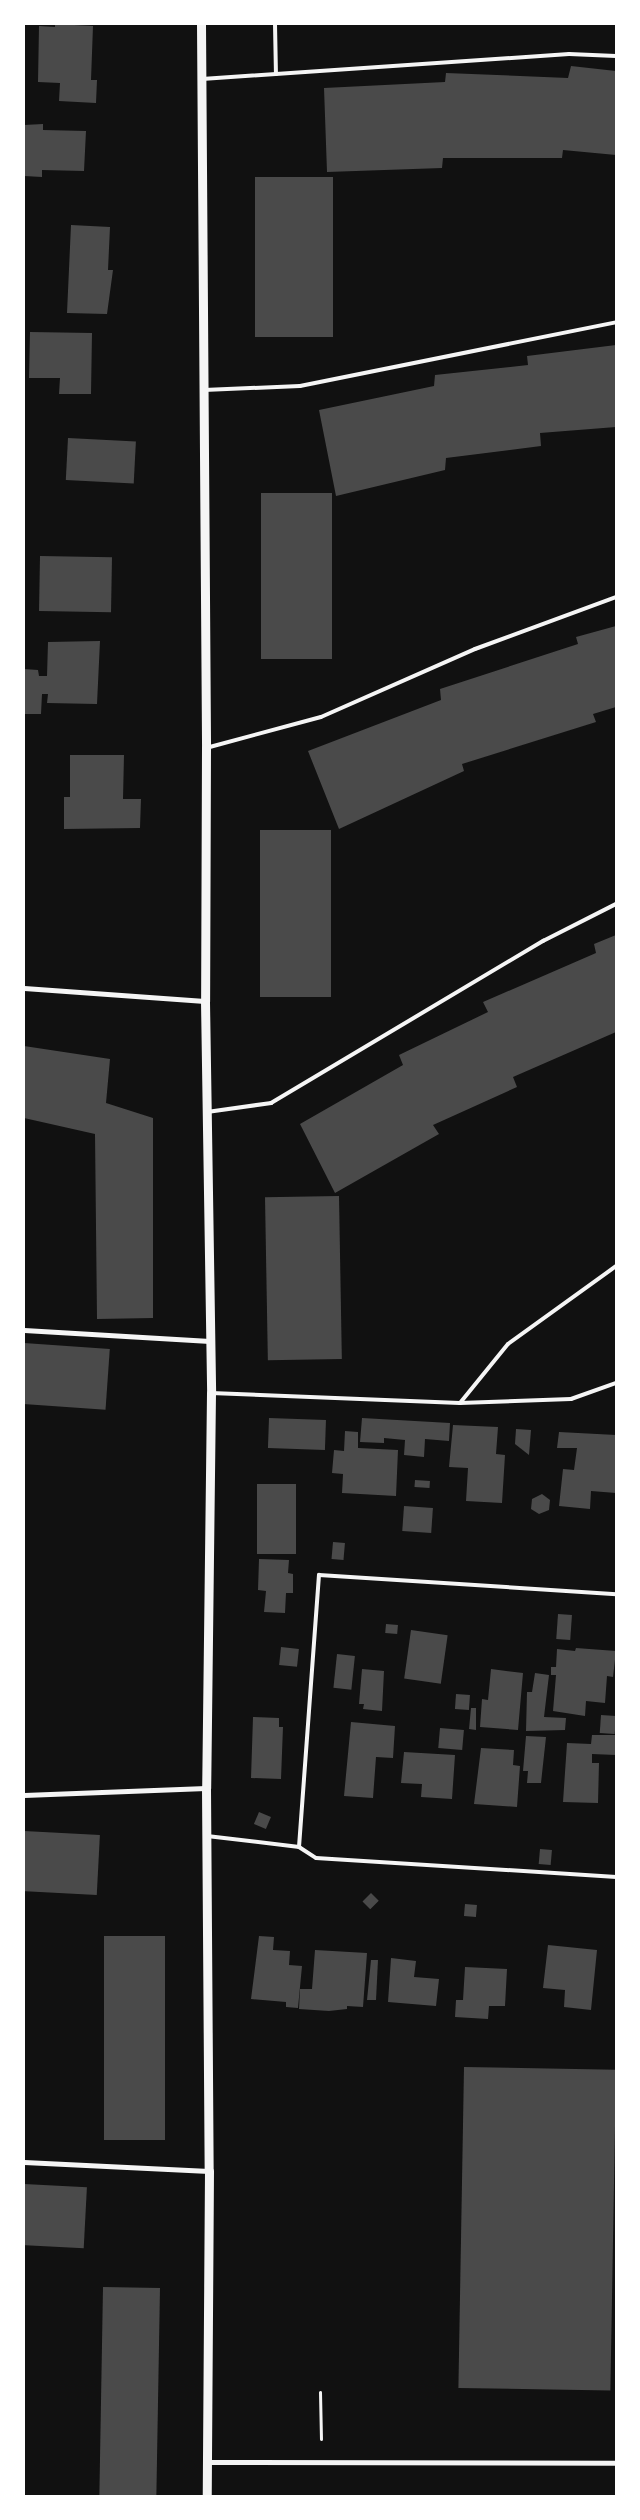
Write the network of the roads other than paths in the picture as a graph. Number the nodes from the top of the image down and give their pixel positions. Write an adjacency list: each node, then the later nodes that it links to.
1 (201, 24): 5 (street)
2 (275, 24): 4 (lane)
3 (616, 56): 4 (lane)
4 (276, 74): 5 (lane)
5 (200, 79): 7 (street)
6 (616, 322): 7 (lane)
7 (201, 390): 9 (street)
8 (616, 597): 9 (lane)
9 (206, 748): 12 (street)
10 (616, 904): 13 (lane)
11 (24, 988): 12 (street)
12 (205, 1001): 13 (street)
13 (207, 1112): 16 (street)
14 (616, 1266): 19 (lane)
15 (24, 1330): 16 (street)
16 (210, 1340): 18 (street)
17 (616, 1383): 19 (lane)
18 (211, 1393): 19 (lane); 21 (street)
19 (460, 1403)
20 (616, 1594): 24 (lane)
21 (206, 1788): 22 (street); 23 (street)
22 (24, 1795)
23 (207, 1836): 24 (lane); 27 (street)
24 (299, 1847): 25 (lane)
25 (616, 1877)
26 (24, 2162): 27 (street)
27 (209, 2171): 28 (street)
28 (208, 2462): 29 (street); 30 (street)
29 (616, 2463)
30 (207, 2496)

